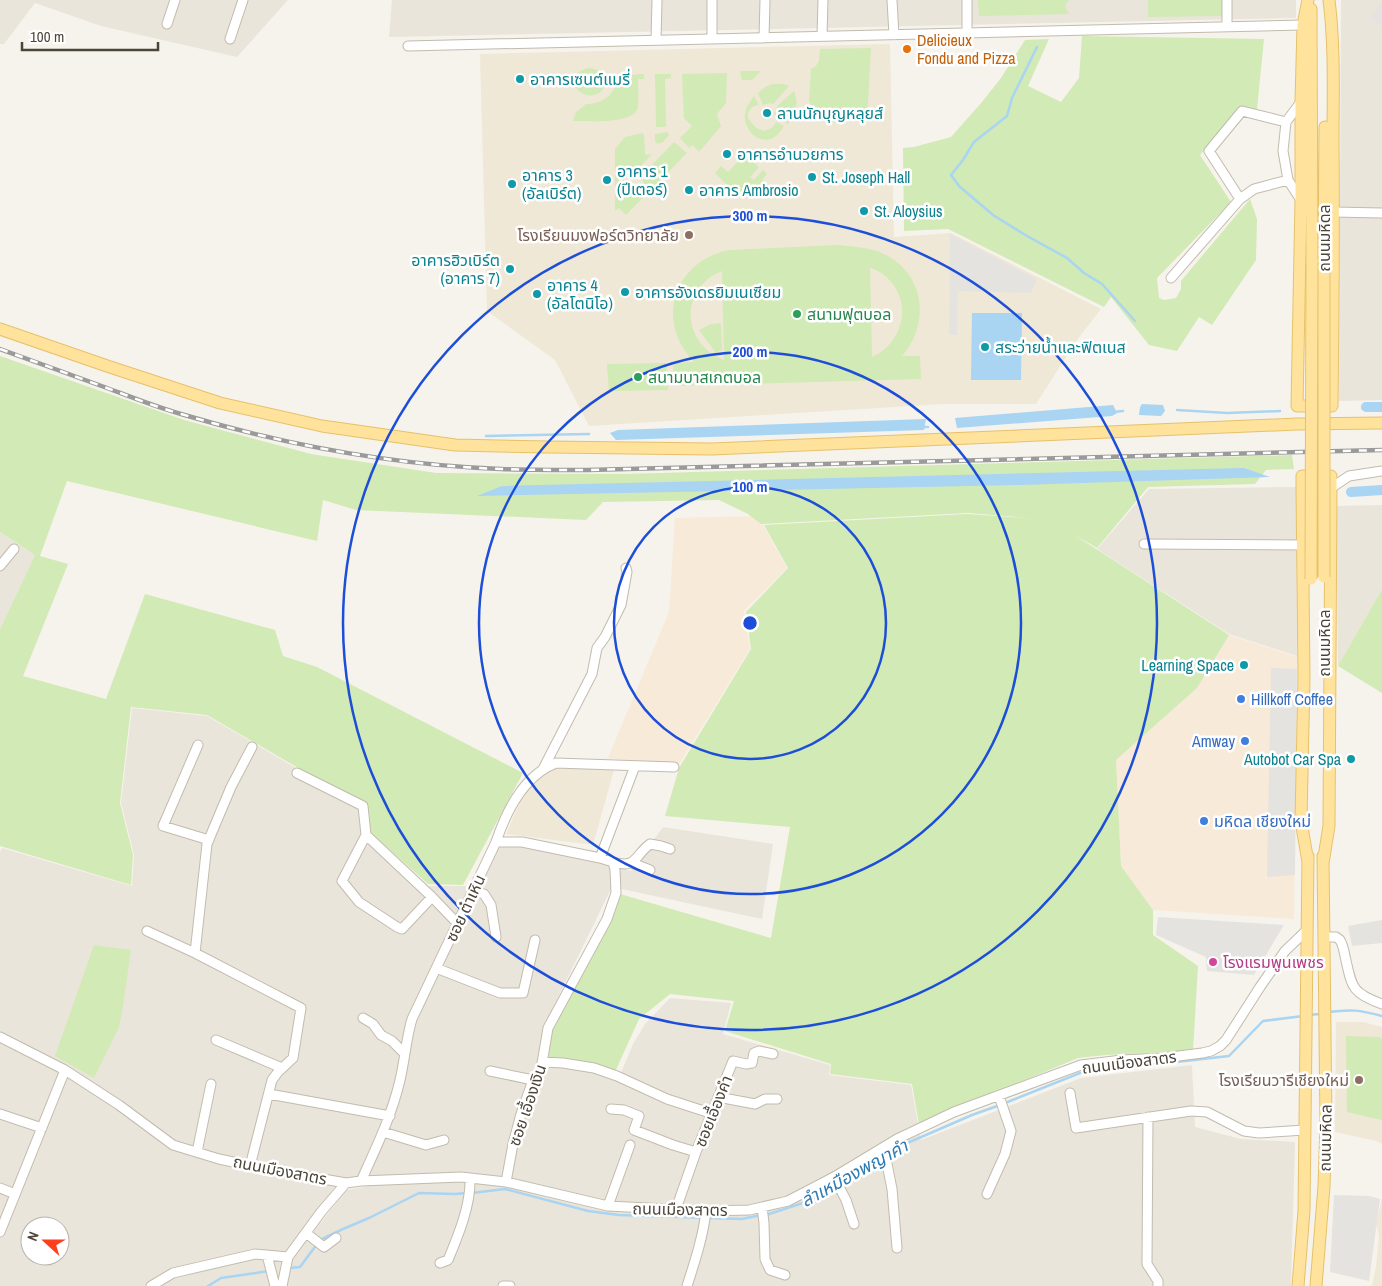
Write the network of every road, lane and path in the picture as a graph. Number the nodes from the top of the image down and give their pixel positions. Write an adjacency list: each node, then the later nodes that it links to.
1 (175, 0): 12 (street)
2 (243, 0): 19 (street)
3 (657, 0): 21 (street)
4 (712, 0): 20 (street)
5 (765, 0): 18 (street)
6 (823, 0): 17 (street)
7 (892, 0): 16 (street)
8 (967, 0): 15 (street)
9 (1227, 0): 14 (street)
10 (1310, 0): 13 (main road); 56 (main road, ถนนมหิดล, bridge)
11 (1328, 0): 28 (main road); 58 (main road, ถนนมหิดล, bridge)
12 (167, 24)
13 (1303, 25): 14 (street); 23 (main road)
14 (1227, 27): 15 (street)
15 (967, 33): 16 (street)
16 (894, 35): 17 (street)
17 (822, 36): 18 (street)
18 (764, 38): 20 (street)
19 (230, 39)
20 (712, 39): 21 (street)
21 (656, 40): 22 (street)
22 (408, 46)
23 (1301, 102): 24 (street); 27 (main road)
24 (1286, 122): 25 (street); 26 (street)
25 (1288, 180): 26 (street); 27 (street)
26 (1240, 199): 30 (street)
27 (1301, 200): 32 (main road)
28 (1334, 212): 29 (street); 33 (main road)
29 (1382, 213)
30 (1171, 278)
31 (0, 329): 36 (main road)
32 (1297, 406): 33 (main road); 36 (main road)
33 (1332, 406): 34 (main road)
34 (1332, 423): 35 (main road); 36 (main road)
35 (1382, 423)
36 (1297, 424)
37 (1382, 471): 38 (street)
38 (1331, 482): 40 (main road); 58 (main road)
39 (1144, 544): 40 (street)
40 (1303, 545): 56 (main road)
41 (14, 549): 42 (street)
42 (0, 566)
43 (626, 568): 48 (street)
44 (198, 746): 51 (street)
45 (252, 746): 51 (street)
46 (635, 766): 47 (street, ซอย ต๋าเหิน); 48 (street, ซอย ต๋าเหิน); 54 (street)
47 (674, 767)
48 (542, 771): 52 (street, ซอย ต๋าเหิน)
49 (298, 773): 50 (street)
50 (366, 835): 61 (street); 61 (street)
51 (209, 840): 68 (street)
52 (496, 842): 54 (street); 60 (street, ซอย ต๋าเหิน)
53 (670, 849): 57 (street)
54 (600, 858): 55 (street)
55 (613, 862): 57 (street); 76 (street, ซอย เอื้องเงิน)
56 (1308, 862): 63 (main road, ถนนมหิดล)
57 (632, 863): 59 (street)
58 (1323, 863): 66 (main road, ถนนมหิดล)
59 (650, 870)
60 (473, 891): 62 (street, ซอย ต๋าเหิน); 65 (street)
61 (432, 897): 62 (street)
62 (458, 924): 69 (street, ซอย ต๋าเหิน)
63 (1308, 930): 86 (street, ถนนเมืองสาตร); 93 (main road, ถนนมหิดล)
64 (147, 931): 68 (street)
65 (496, 937)
66 (1324, 937): 70 (street); 131 (main road, ถนนมหิดล)
67 (535, 940): 69 (street)
68 (195, 953): 77 (street)
69 (436, 968): 74 (street, ซอย ต๋าเหิน)
70 (1382, 1004)
71 (362, 1018): 74 (street)
72 (0, 1037): 78 (street, ถนนเมืองสาตร)
73 (216, 1040): 77 (street)
74 (404, 1053): 90 (street, ซอย ต๋าเหิน)
75 (773, 1054): 84 (street, ซอยเอื้องคำ)
76 (542, 1062): 80 (street, ซอย เอื้องเงิน); 89 (street)
77 (282, 1068): 83 (street)
78 (65, 1070): 92 (street); 97 (street, ถนนเมืองสาตร)
79 (490, 1071): 80 (street)
80 (533, 1080): 106 (street, ซอย เอื้องเงิน)
81 (211, 1084): 97 (street)
82 (1070, 1093): 91 (street)
83 (269, 1094): 90 (street); 100 (street)
84 (718, 1097): 85 (street); 89 (street, ซอยเอื้องคำ)
85 (777, 1099)
86 (1000, 1099): 99 (street, ถนนเมืองสาตร); 109 (street)
87 (611, 1109): 98 (street)
88 (0, 1114): 92 (street)
89 (712, 1114): 98 (street, ซอยเอื้องคำ)
90 (390, 1116): 94 (street, ซอย ต๋าเหิน)
91 (1148, 1117): 93 (street); 129 (street)
92 (42, 1128): 108 (street)
93 (1305, 1130): 130 (main road, ถนนมหิดล)
94 (384, 1132): 95 (street); 103 (street, ซอย ต๋าเหิน)
95 (444, 1140)
96 (630, 1145): 111 (street)
97 (197, 1152): 100 (street, ถนนเมืองสาตร)
98 (696, 1152): 112 (street, ซอยเอื้องคำ)
99 (884, 1154): 102 (street, ถนนเมืองสาตร); 119 (street)
100 (250, 1166): 101 (street, ถนนเมืองสาตร)
101 (325, 1179): 105 (street, ถนนเมืองสาตร); 110 (street)
102 (835, 1179): 113 (street, ถนนเมืองสาตร); 115 (street)
103 (361, 1181): 104 (street, ถนนเมืองสาตร); 105 (street, ถนนเมืองสาตร)
104 (470, 1181): 106 (street, ถนนเมืองสาตร); 122 (street)
105 (346, 1182): 110 (street)
106 (506, 1182): 111 (street, ถนนเมืองสาตร)
107 (0, 1188): 108 (street)
108 (15, 1194): 116 (street)
109 (987, 1194)
110 (335, 1196): 117 (street)
111 (608, 1206): 112 (street, ถนนเมืองสาตร)
112 (676, 1209): 114 (street, ถนนเมืองสาตร)
113 (762, 1210): 114 (street, ถนนเมืองสาตร); 123 (street)
114 (705, 1217): 128 (street)
115 (854, 1224)
116 (0, 1232)
117 (306, 1233): 118 (street); 121 (street)
118 (336, 1238)
119 (897, 1248)
120 (267, 1255): 121 (street); 124 (street); 125 (street)
121 (287, 1261): 124 (street)
122 (440, 1264)
123 (785, 1275)
124 (278, 1283)
125 (151, 1286)
126 (503, 1286): 127 (street)
127 (510, 1286)
128 (687, 1286)
129 (1158, 1286)
130 (1298, 1286)
131 (1316, 1286)

